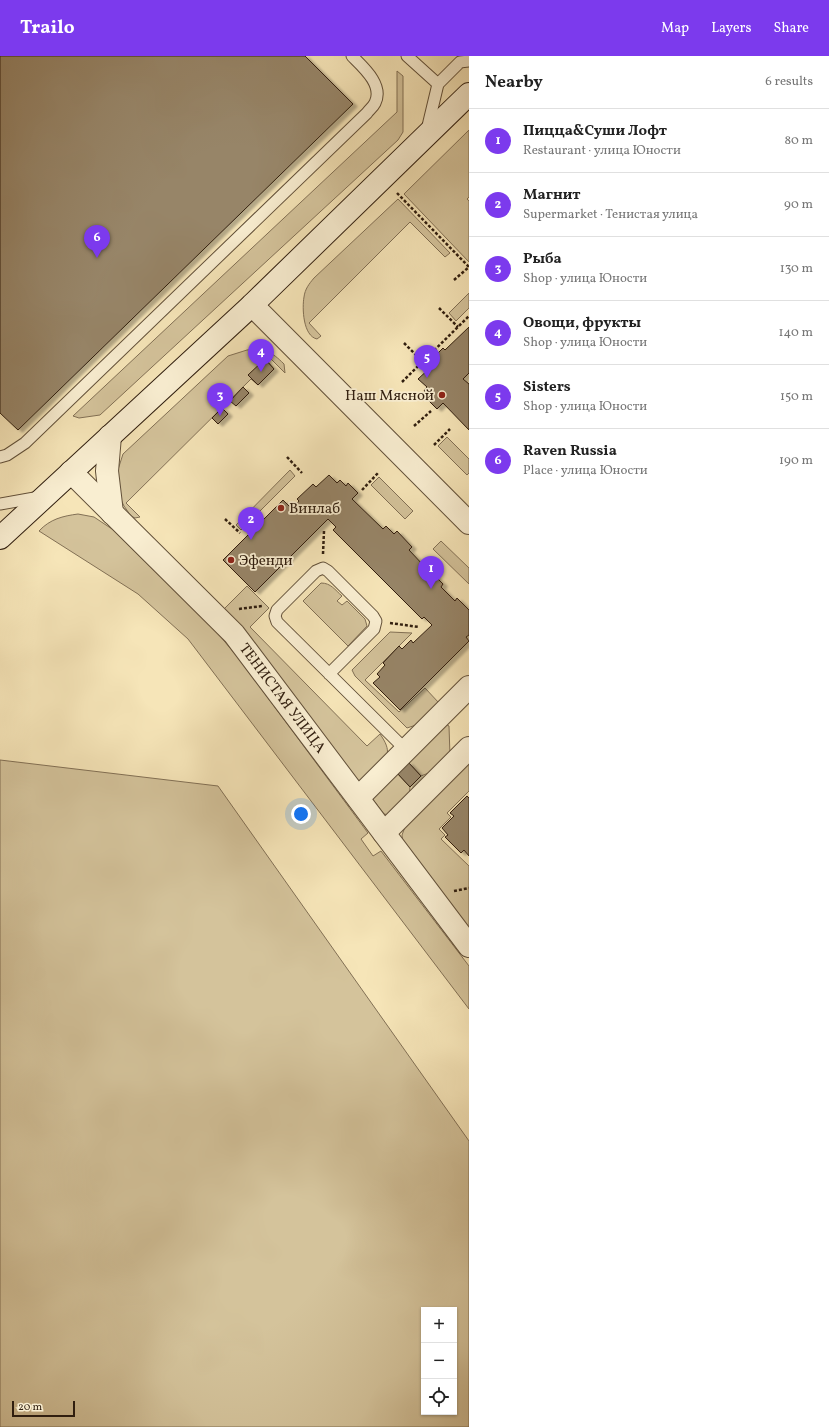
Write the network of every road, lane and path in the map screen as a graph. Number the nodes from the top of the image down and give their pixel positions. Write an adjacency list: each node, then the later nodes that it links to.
1 (352, 56): 22 (lane)
2 (407, 56): 4 (lane)
3 (461, 60): 4 (lane)
4 (438, 84): 6 (lane)
5 (466, 99): 6 (street)
6 (424, 138): 7 (street)
7 (383, 179): 8 (path); 10 (street)
8 (469, 267): 9 (path)
9 (454, 280)
10 (252, 305): 20 (street); 32 (street)
11 (439, 308): 13 (path)
12 (469, 316): 13 (path)
13 (458, 327): 15 (path)
14 (404, 343): 15 (path)
15 (423, 362): 16 (path)
16 (402, 382)
17 (431, 410): 18 (path)
18 (414, 426)
19 (450, 430): 21 (path)
20 (110, 436): 24 (street); 30 (street)
21 (434, 446)
22 (0, 457)
23 (287, 457): 25 (path)
24 (71, 472): 28 (street); 30 (street, ТЕНИСТАЯ УЛИЦА)
25 (302, 473)
26 (378, 473): 27 (path)
27 (362, 490)
28 (46, 496): 29 (lane); 35 (street)
29 (0, 504)
30 (112, 513): 38 (street, ТЕНИСТАЯ УЛИЦА)
31 (225, 519): 34 (path)
32 (469, 523)
33 (324, 531): 36 (path)
34 (240, 533)
35 (0, 538)
36 (323, 568): 37 (lane); 39 (lane)
37 (278, 609): 38 (path); 41 (lane)
38 (212, 612): 45 (street, ТЕНИСТАЯ УЛИЦА)
39 (376, 622): 40 (path); 41 (lane)
40 (419, 627)
41 (329, 674): 44 (lane)
42 (469, 687): 44 (street)
43 (469, 748): 46 (street)
44 (406, 750): 45 (street)
45 (358, 798): 46 (street, ТЕНИСТАЯ УЛИЦА)
46 (384, 833): 47 (street, ТЕНИСТАЯ УЛИЦА)
47 (469, 946)

